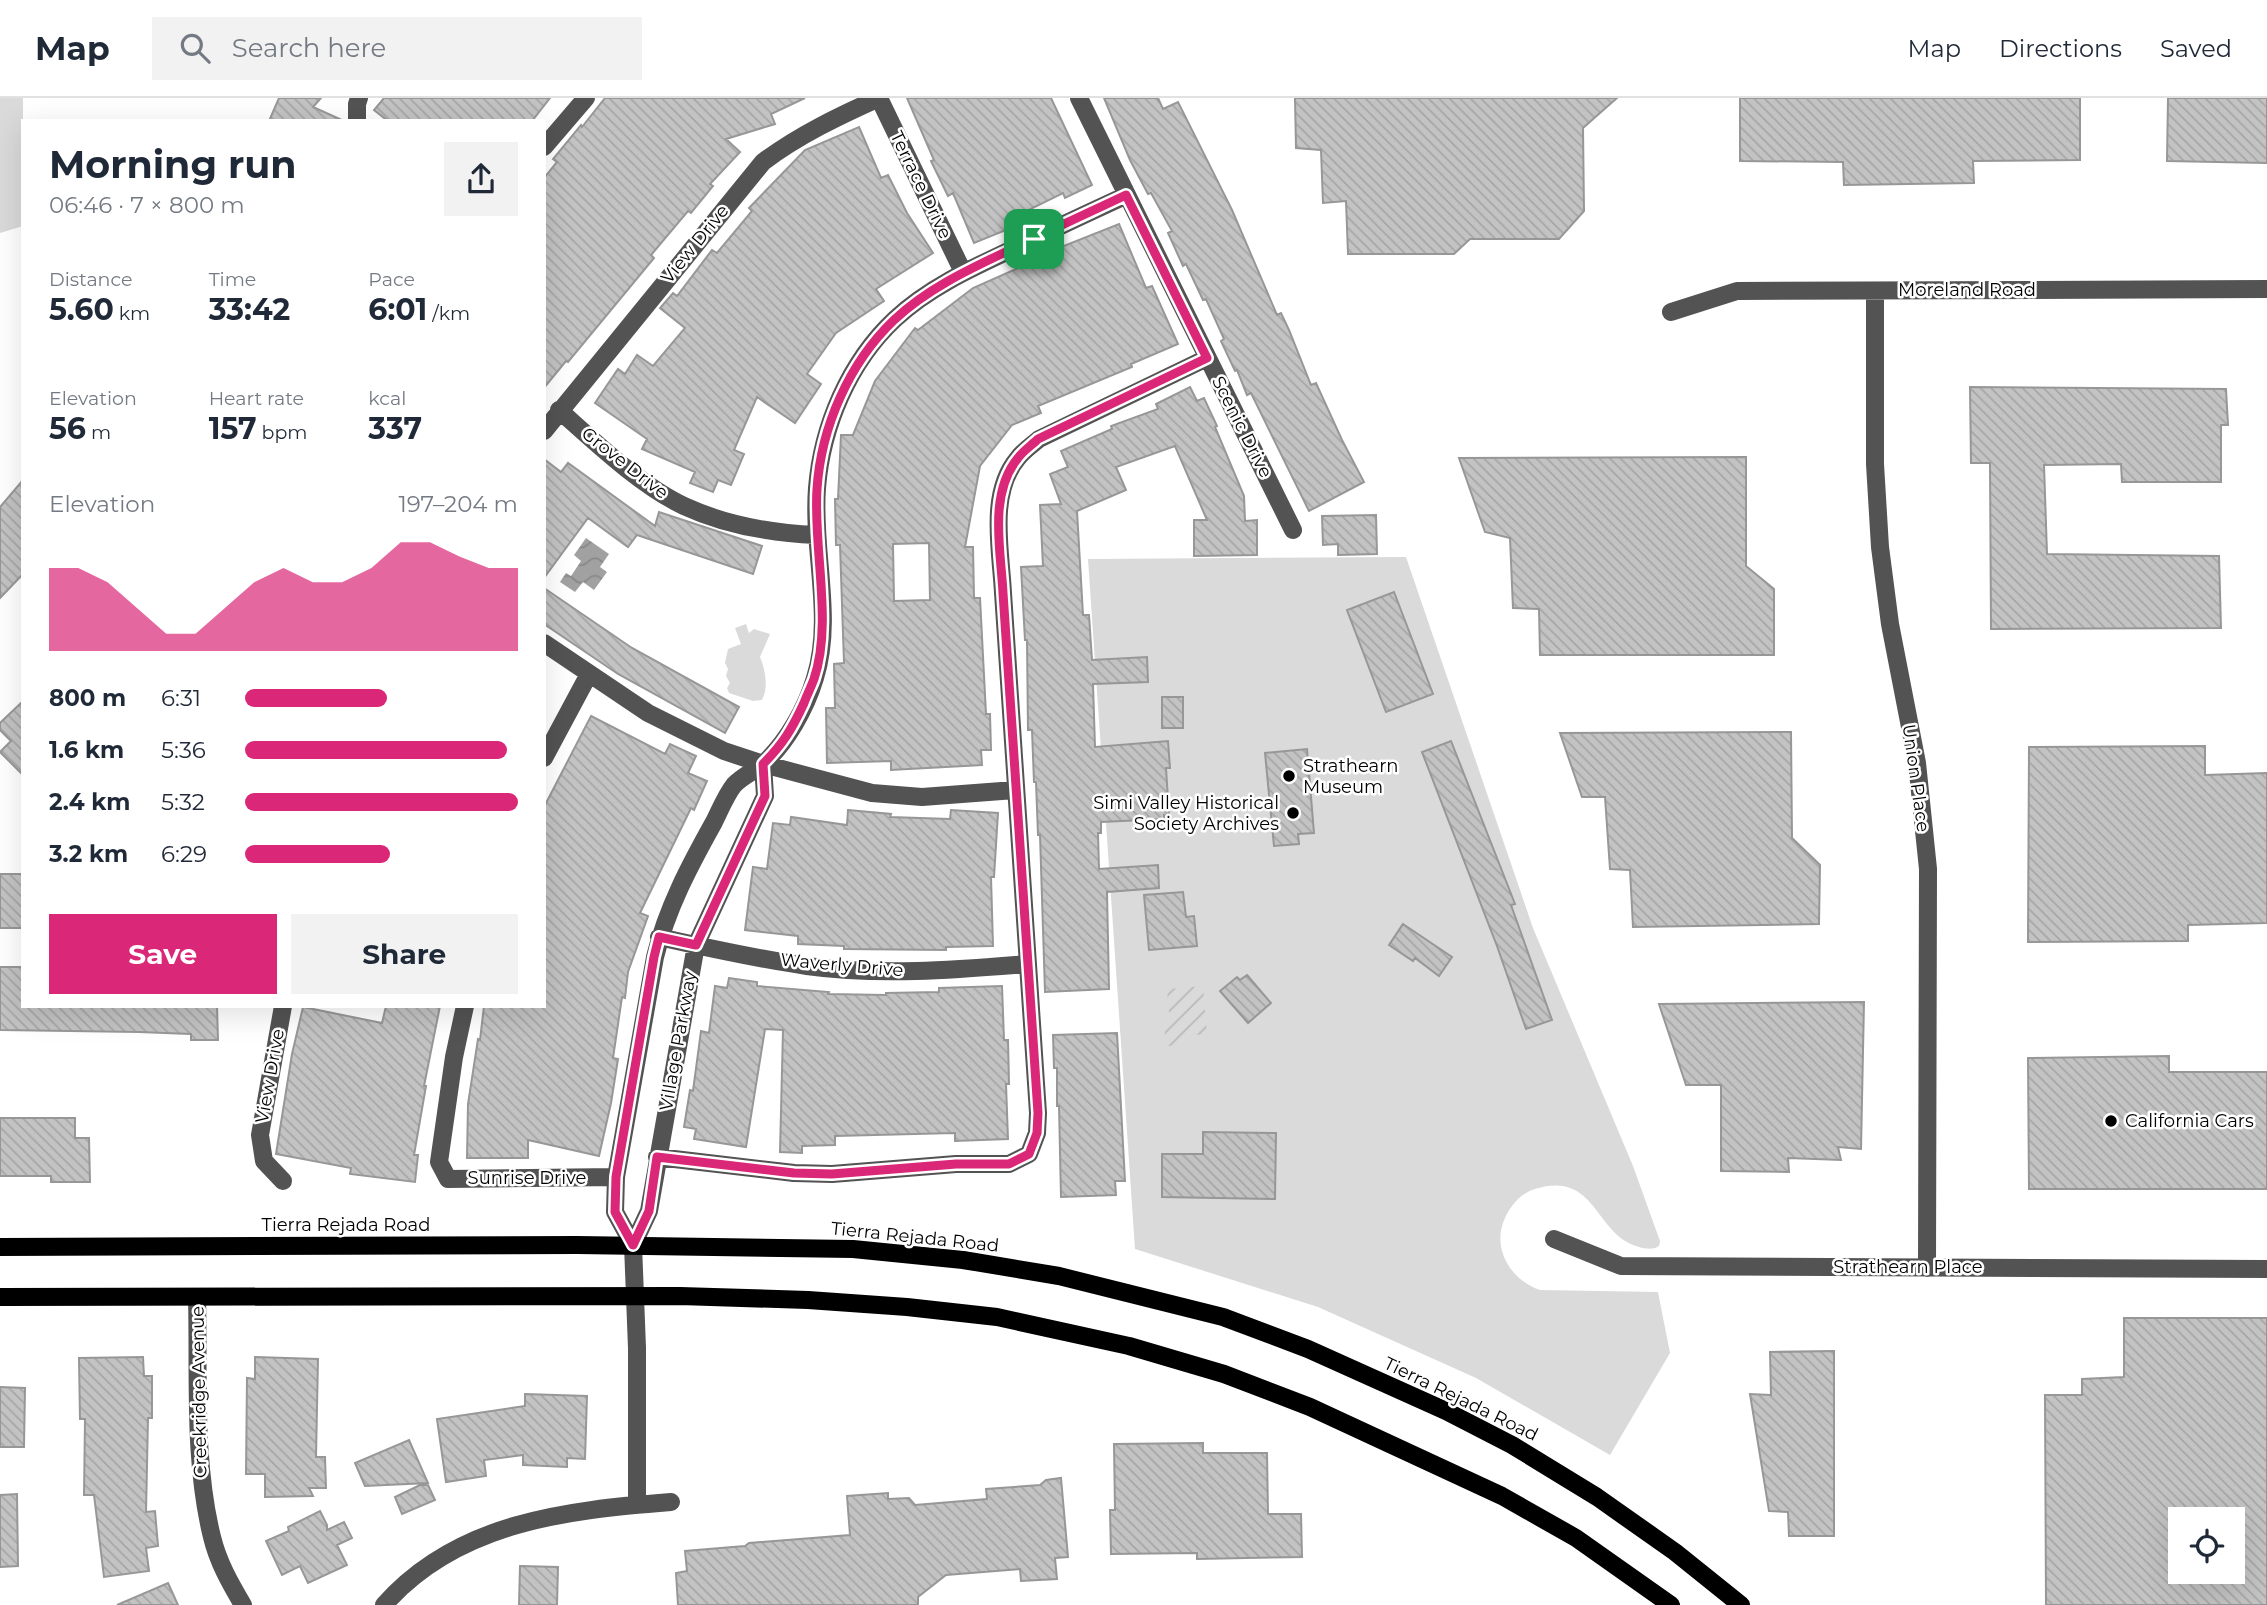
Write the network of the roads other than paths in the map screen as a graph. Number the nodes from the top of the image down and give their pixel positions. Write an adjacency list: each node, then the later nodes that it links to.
1 (359, 98): 5 (street)
2 (586, 98): 6 (street)
3 (879, 98): 8 (street, Terrace Drive); 13 (street, View Drive)
4 (1079, 98): 7 (street, Scenic Drive)
5 (357, 119)
6 (546, 145)
7 (1126, 195): 8 (street, Village Parkway); 12 (street, Scenic Drive)
8 (963, 272): 16 (street, Village Parkway)
9 (2267, 289): 10 (street, Moreland Road)
10 (1875, 290): 11 (street, Moreland Road); 33 (street, Union Place)
11 (1671, 312)
12 (1207, 358): 15 (street, Scenic Drive); 21 (street)
13 (559, 410): 14 (street, View Drive); 16 (street, Grove Drive)
14 (546, 428)
15 (1293, 530)
16 (816, 535): 20 (street, Village Parkway)
17 (546, 644): 18 (street)
18 (589, 674): 19 (street); 20 (street)
19 (546, 754)
20 (763, 764): 21 (street); 22 (street, Village Parkway); 23 (street, Village Parkway)
21 (1015, 790): 24 (street)
22 (659, 937): 23 (street, Waverly Drive); 28 (street, Village Parkway)
23 (696, 945): 24 (street, Waverly Drive); 27 (street, Village Parkway)
24 (1027, 964): 27 (street)
25 (283, 1008): 29 (street, View Drive)
26 (465, 1008): 28 (street, Sunrise Drive)
27 (657, 1157): 31 (street, Village Parkway)
28 (616, 1177): 31 (street, Village Parkway)
29 (283, 1181)
30 (1554, 1239): 33 (street, Strathearn Place)
31 (633, 1245): 32 (main road, Tierra Rejada Road); 35 (street, Village Parkway); 43 (main road, Tierra Rejada Road)
32 (0, 1247)
33 (1927, 1268): 34 (street, Strathearn Place)
34 (2267, 1269)
35 (634, 1296): 37 (main road); 39 (street, Village Parkway); 42 (main road)
36 (0, 1297): 37 (main road)
37 (197, 1297): 40 (street, Creekridge Avenue)
38 (671, 1502): 39 (street)
39 (637, 1505): 41 (street)
40 (243, 1605)
41 (384, 1605)
42 (1671, 1605)
43 (1741, 1605)

